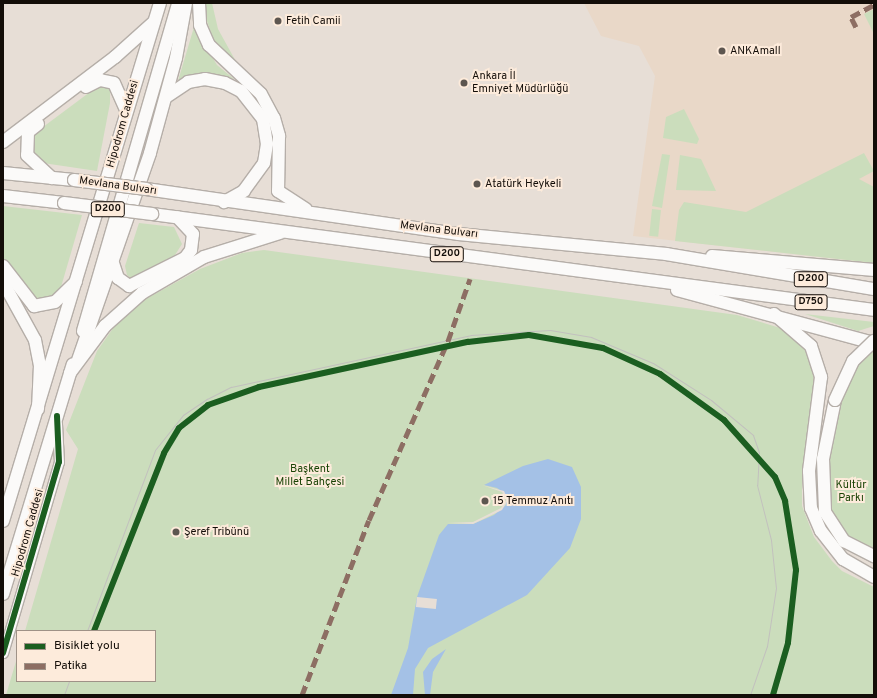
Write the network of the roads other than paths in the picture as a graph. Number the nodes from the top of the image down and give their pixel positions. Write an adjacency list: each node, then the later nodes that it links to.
1 (160, 3): 5 (main road, Hipodrom Caddesi)
2 (178, 3): 29 (main road, Hipodrom Caddesi)
3 (186, 3): 6 (main road)
4 (199, 3): 13 (main road)
5 (154, 22): 7 (main road, Hipodrom Caddesi); 8 (main road)
6 (166, 97): 12 (main road); 17 (main road)
7 (126, 110): 10 (main road); 22 (main road, Hipodrom Caddesi)
8 (3, 142)
9 (3, 173): 10 (main road, Mevlana Bulvarı / D200)
10 (52, 178): 12 (main road, Mevlana Bulvarı / D200, bridge)
11 (3, 196): 14 (main road, Mevlana Bulvarı / D200, bridge)
12 (224, 202): 13 (main road, Mevlana Bulvarı / D200)
13 (314, 213): 16 (main road, Mevlana Bulvarı / D200)
14 (177, 217): 15 (main road, Mevlana Bulvarı / D200); 17 (main road)
15 (285, 231): 20 (main road, Mevlana Bulvarı / D200); 28 (main road)
16 (666, 254): 19 (main road); 23 (main road, Mevlana Bulvarı / D200)
17 (113, 263): 28 (main road)
18 (3, 266): 22 (main road)
19 (874, 269)
20 (610, 273): 24 (main road, Mevlana Bulvarı / D200); 26 (main road)
21 (3, 282): 30 (main road)
22 (76, 282): 30 (main road, Hipodrom Caddesi)
23 (874, 289)
24 (747, 293): 25 (main road, Mevlana Bulvarı / D750)
25 (874, 310)
26 (774, 314): 27 (main road, D750); 34 (main road)
27 (874, 342): 33 (main road, bridge)
28 (78, 360): 29 (main road)
29 (70, 373): 31 (main road, Hipodrom Caddesi)
30 (38, 409): 32 (main road, Hipodrom Caddesi)
31 (57, 416): 35 (main road, Hipodrom Caddesi); 36 (street, Hipodrom Caddesi)
32 (3, 521)
33 (874, 556)
34 (874, 576)
35 (3, 594)
36 (3, 653)

